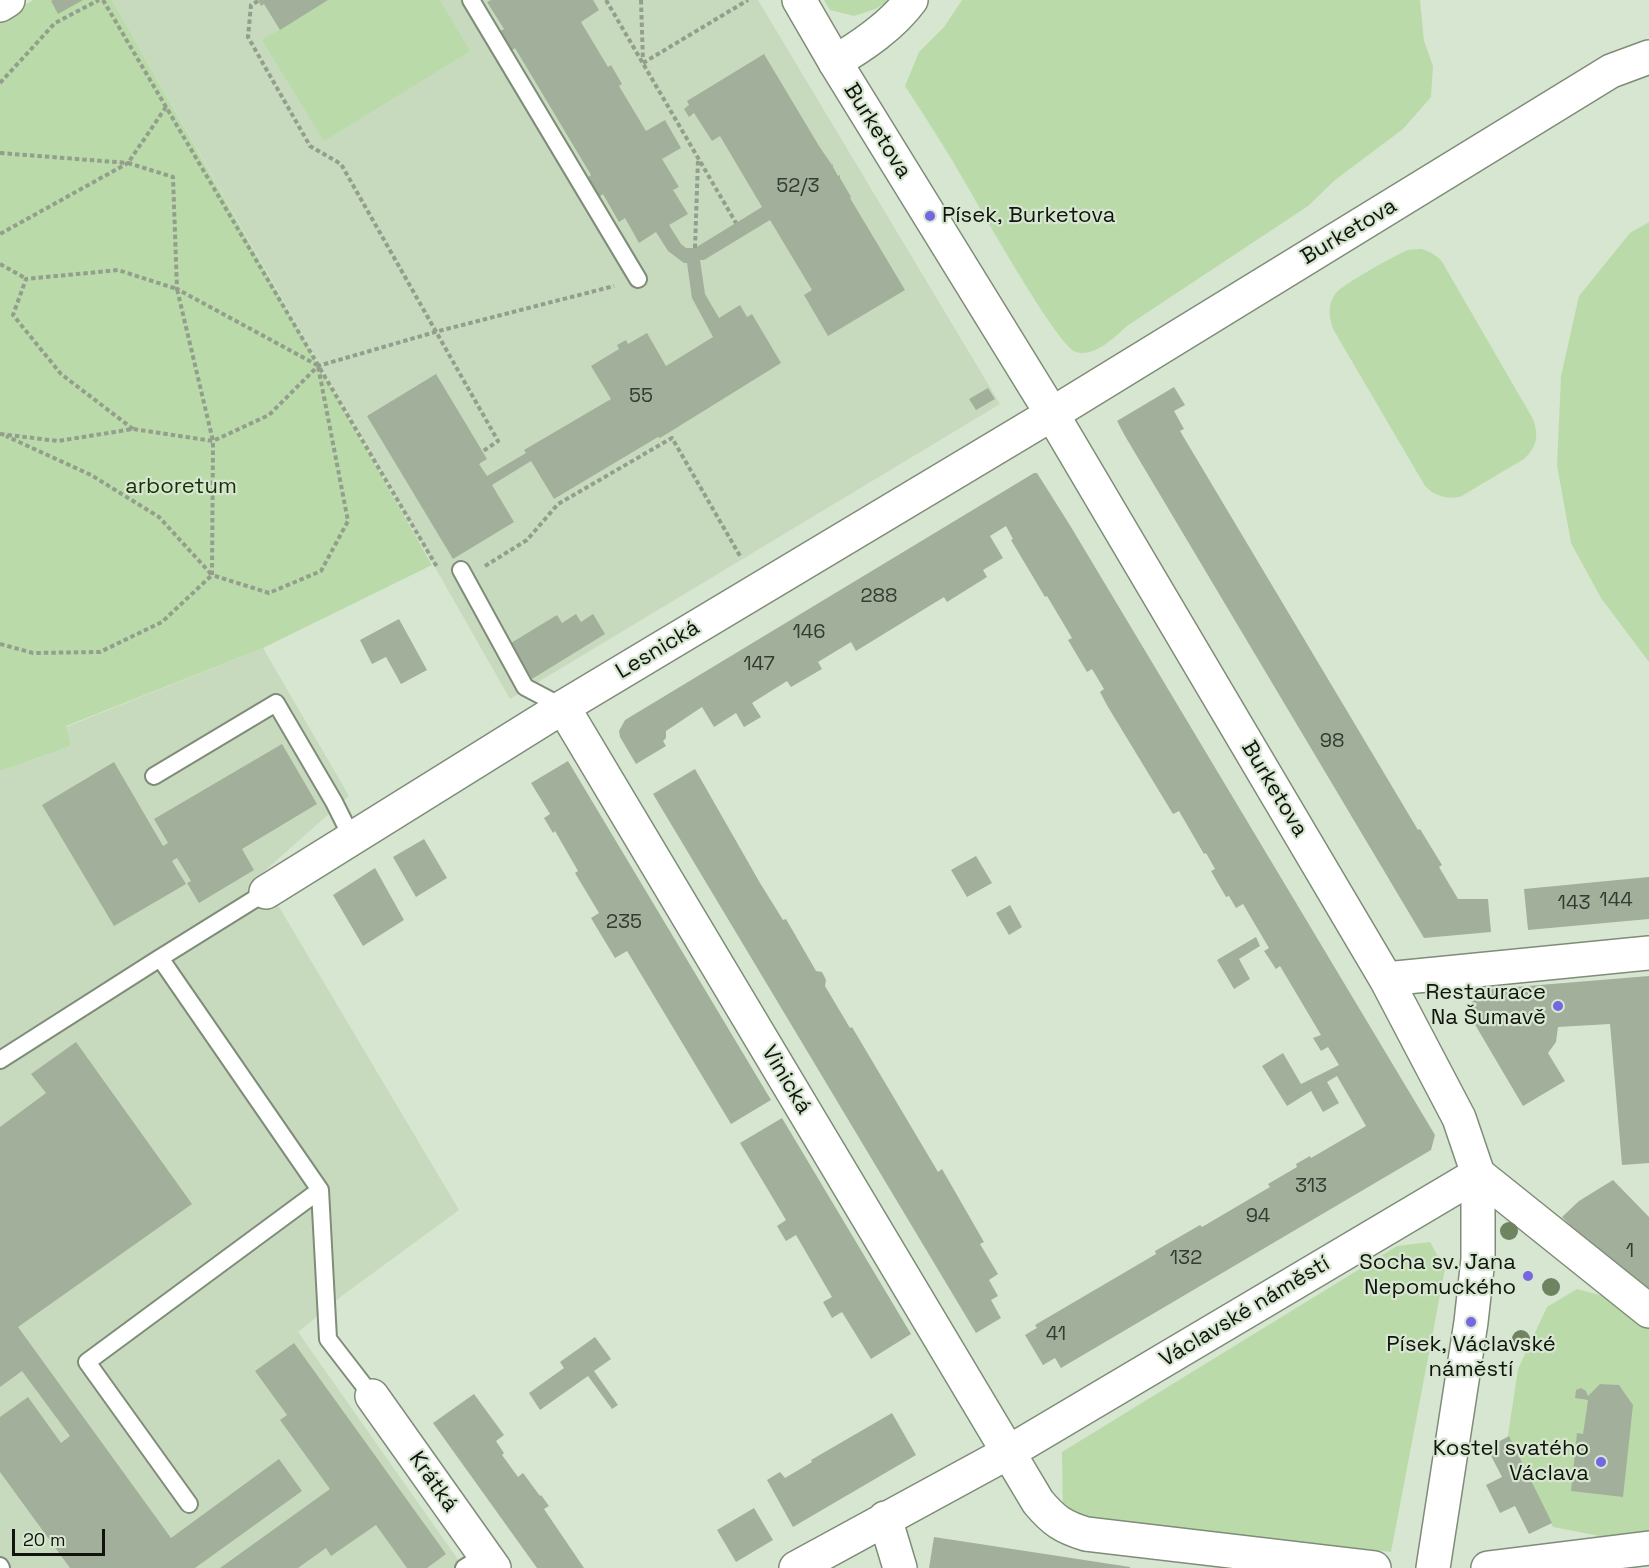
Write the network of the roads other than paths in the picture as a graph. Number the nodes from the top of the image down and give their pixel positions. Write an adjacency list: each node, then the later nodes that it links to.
1 (8, 0): 5 (street)
2 (471, 0): 8 (lane)
3 (799, 0): 7 (street, Burketova)
4 (911, 0): 7 (street)
5 (0, 5)
6 (1649, 57): 9 (street, Burketova)
7 (835, 62): 9 (street, Burketova)
8 (638, 279)
9 (1052, 414): 11 (street, Lesnická); 17 (street, Burketova)
10 (463, 574): 11 (lane)
11 (563, 707): 13 (street, Lesnická); 23 (street, Vinická)
12 (153, 776): 13 (lane)
13 (352, 838): 14 (street, Lesnická)
14 (266, 892): 16 (lane)
15 (1649, 953): 17 (street)
16 (160, 958): 18 (lane); 20 (lane)
17 (1386, 979): 19 (street, Burketova)
18 (0, 1060)
19 (1478, 1174): 21 (street); 23 (street, Václavské náměstí); 31 (street)
20 (320, 1190): 22 (lane); 24 (lane)
21 (1649, 1311)
22 (372, 1396): 27 (street, Krátká)
23 (1009, 1452): 25 (street, Václavské náměstí); 30 (street)
24 (189, 1504)
25 (885, 1518): 28 (street, Václavské náměstí); 29 (street)
26 (1649, 1548): 32 (street)
27 (481, 1564)
28 (796, 1568)
29 (900, 1568)
30 (1374, 1568)
31 (1433, 1568)
32 (1488, 1568)

